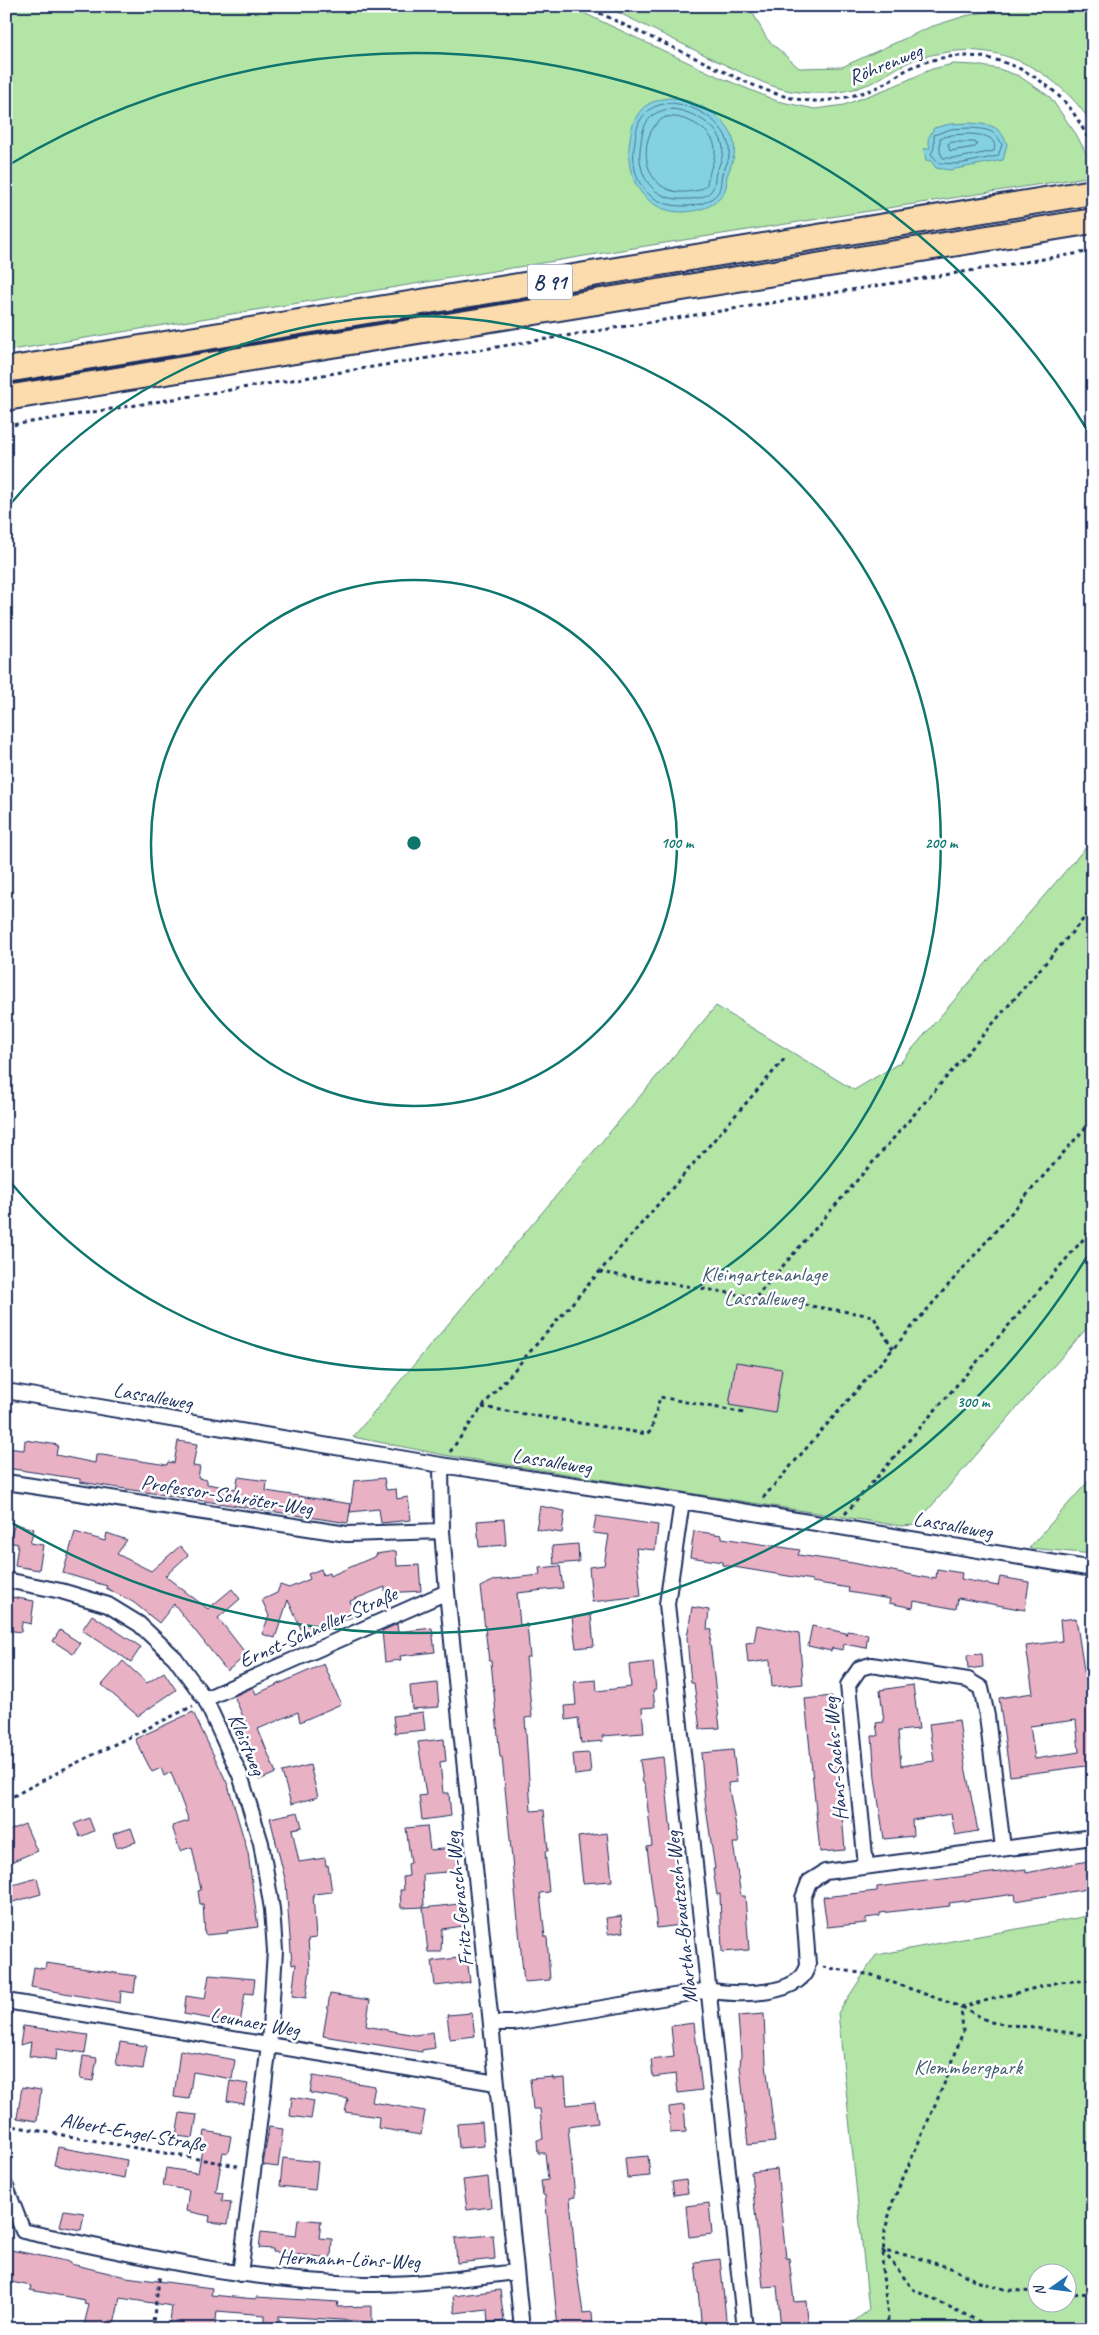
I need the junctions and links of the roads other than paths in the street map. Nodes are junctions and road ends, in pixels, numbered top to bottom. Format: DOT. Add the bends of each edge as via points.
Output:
graph roads {
  1 [pos="1093,192"];
  2 [pos="1093,221"];
  3 [pos="6,370"];
  4 [pos="6,398"];
  5 [pos="6,1391"];
  6 [pos="441,1465"];
  7 [pos="6,1482"];
  8 [pos="682,1501"];
  9 [pos="442,1530"];
  10 [pos="1093,1569"];
  11 [pos="6,1580"];
  12 [pos="447,1592"];
  13 [pos="205,1699"];
  14 [pos="1093,1837"];
  15 [pos="1003,1848"];
  16 [pos="866,1866"];
  17 [pos="709,1990"];
  18 [pos="6,2001"];
  19 [pos="492,2023"];
  20 [pos="269,2045"];
  21 [pos="496,2083"];
  22 [pos="6,2187"];
  23 [pos="516,2272"];
  24 [pos="240,2274"];
  25 [pos="522,2329"];
  26 [pos="745,2329"];
  1 -- 3 [label="highway, B 91"];
  2 -- 4 [label="highway, B 91"];
  5 -- 6 [label="street, Lassalleweg"];
  6 -- 8 [label="street, Lassalleweg"];
  6 -- 9 [label="street, Fritz-Gerasch-Weg"];
  7 -- 9 [label="street, Professor-Schröter-Weg" via="347,1534"];
  8 -- 10 [label="street, Lassalleweg"];
  8 -- 17 [label="street, Martha-Brautzsch-Weg" via="667,1604"];
  9 -- 12 [label="street, Fritz-Gerasch-Weg"];
  11 -- 13 [label="street, Kleistweg" via="108,1605 139,1624 175,1658"];
  12 -- 13 [label="street, Ernst-Schneller-Straße"];
  12 -- 19 [label="street, Fritz-Gerasch-Weg"];
  13 -- 20 [label="street, Kleistweg" via="240,1775 261,1843 275,1951"];
  14 -- 15 [label="street"];
  15 -- 16 [label="street"];
  15 -- 16 [label="street, Hans-Sachs-Weg" via="981,1688 968,1680 871,1665 860,1668 848,1685"];
  16 -- 17 [label="street" via="825,1872 809,1882 803,1898 807,1972 795,1985 729,1995"];
  17 -- 19 [label="street" via="514,2023"];
  17 -- 26 [label="street, Martha-Brautzsch-Weg"];
  18 -- 20 [label="street, Leunaer Weg"];
  19 -- 21 [label="street, Fritz-Gerasch-Weg"];
  20 -- 21 [label="street, Leunaer Weg"];
  20 -- 24 [label="street"];
  21 -- 23 [label="street, Fritz-Gerasch-Weg"];
  22 -- 24 [label="street, Hermann-Löns-Weg" via="23,2231"];
  23 -- 24 [label="street, Hermann-Löns-Weg" via="428,2283 364,2284"];
  23 -- 25 [label="street, Fritz-Gerasch-Weg"];
}
